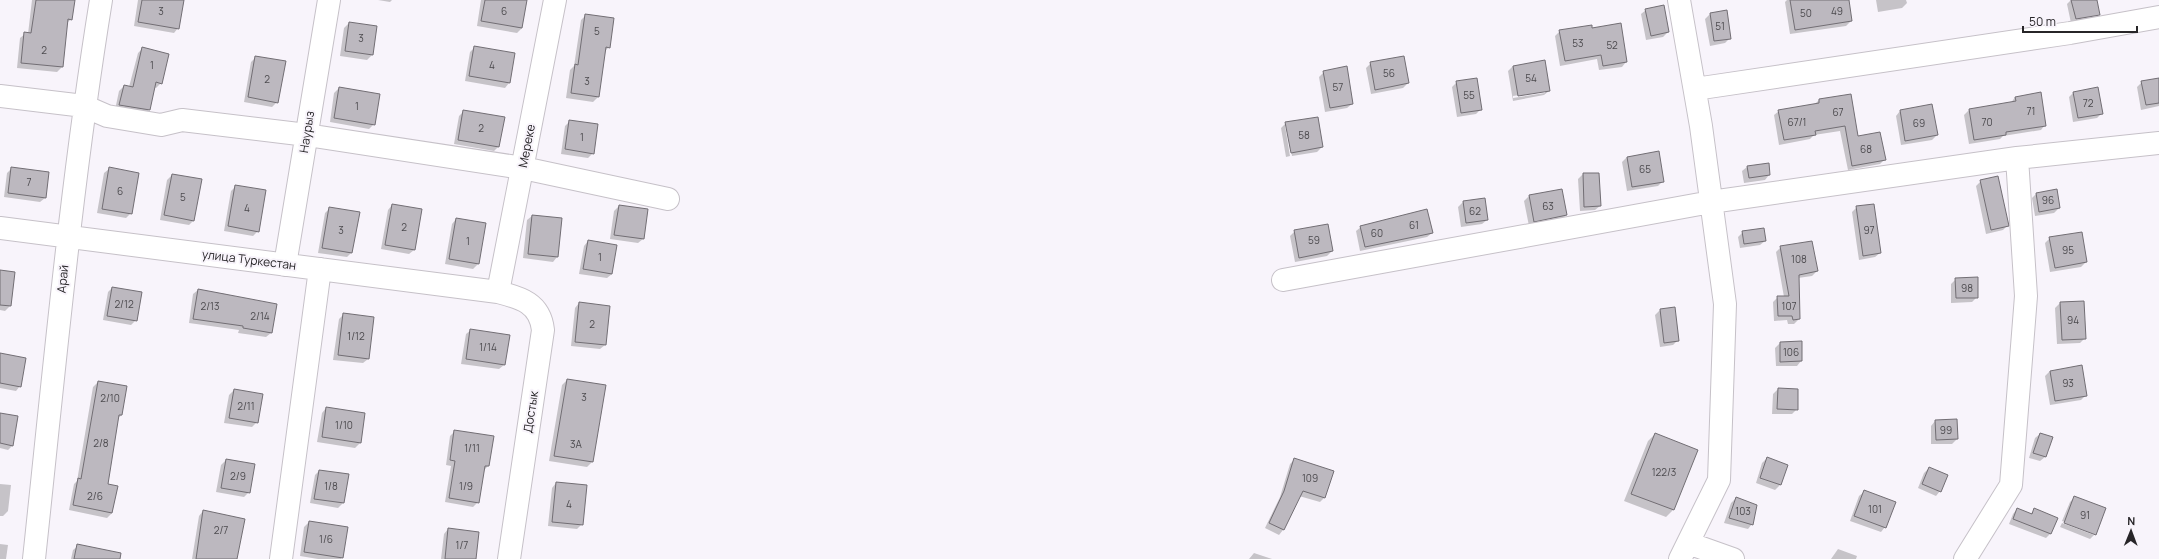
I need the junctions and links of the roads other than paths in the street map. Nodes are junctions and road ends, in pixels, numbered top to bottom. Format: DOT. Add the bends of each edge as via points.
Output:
graph roads {
  1 [pos="101,0"];
  2 [pos="329,0"];
  3 [pos="555,0"];
  4 [pos="1679,0"];
  5 [pos="2159,17"];
  6 [pos="1695,89"];
  7 [pos="0,96"];
  8 [pos="84,106"];
  9 [pos="307,135"];
  10 [pos="2159,143"];
  11 [pos="2017,158"];
  12 [pos="523,168"];
  13 [pos="668,200"];
  14 [pos="1712,202"];
  15 [pos="0,228"];
  16 [pos="68,237"];
  17 [pos="286,265"];
  18 [pos="320,269"];
  19 [pos="1283,280"];
  20 [pos="498,292"];
  21 [pos="1684,551"];
  22 [pos="34,559"];
  23 [pos="281,559"];
  24 [pos="509,559"];
  25 [pos="1733,559"];
  26 [pos="1965,559"];
  1 -- 8 [label="street, Арай"];
  2 -- 9 [label="street, Наурыз"];
  3 -- 12 [label="street, Мереке"];
  4 -- 6 [label="street"];
  5 -- 6 [label="street" via="2070,33"];
  6 -- 14 [label="street"];
  7 -- 8 [label="street"];
  8 -- 9 [label="street" via="107,116 161,125 182,120"];
  8 -- 16 [label="street, Арай"];
  9 -- 12 [label="street"];
  9 -- 17 [label="street, Наурыз"];
  10 -- 11 [label="street"];
  11 -- 14 [label="street"];
  11 -- 26 [label="street" via="2026,296 2011,485"];
  12 -- 13 [label="street"];
  12 -- 20 [label="street, Мереке"];
  14 -- 19 [label="street"];
  14 -- 21 [label="street" via="1726,304 1719,480"];
  15 -- 16 [label="street, улица Туркестан"];
  16 -- 17 [label="street, улица Туркестан"];
  16 -- 22 [label="street, Арай"];
  17 -- 18 [label="street, улица Туркестан"];
  18 -- 20 [label="street, улица Туркестан"];
  18 -- 23 [label="street"];
  20 -- 24 [label="street, Достык" via="530,304 542,319 543,330"];
  21 -- 25 [label="street"];
}
